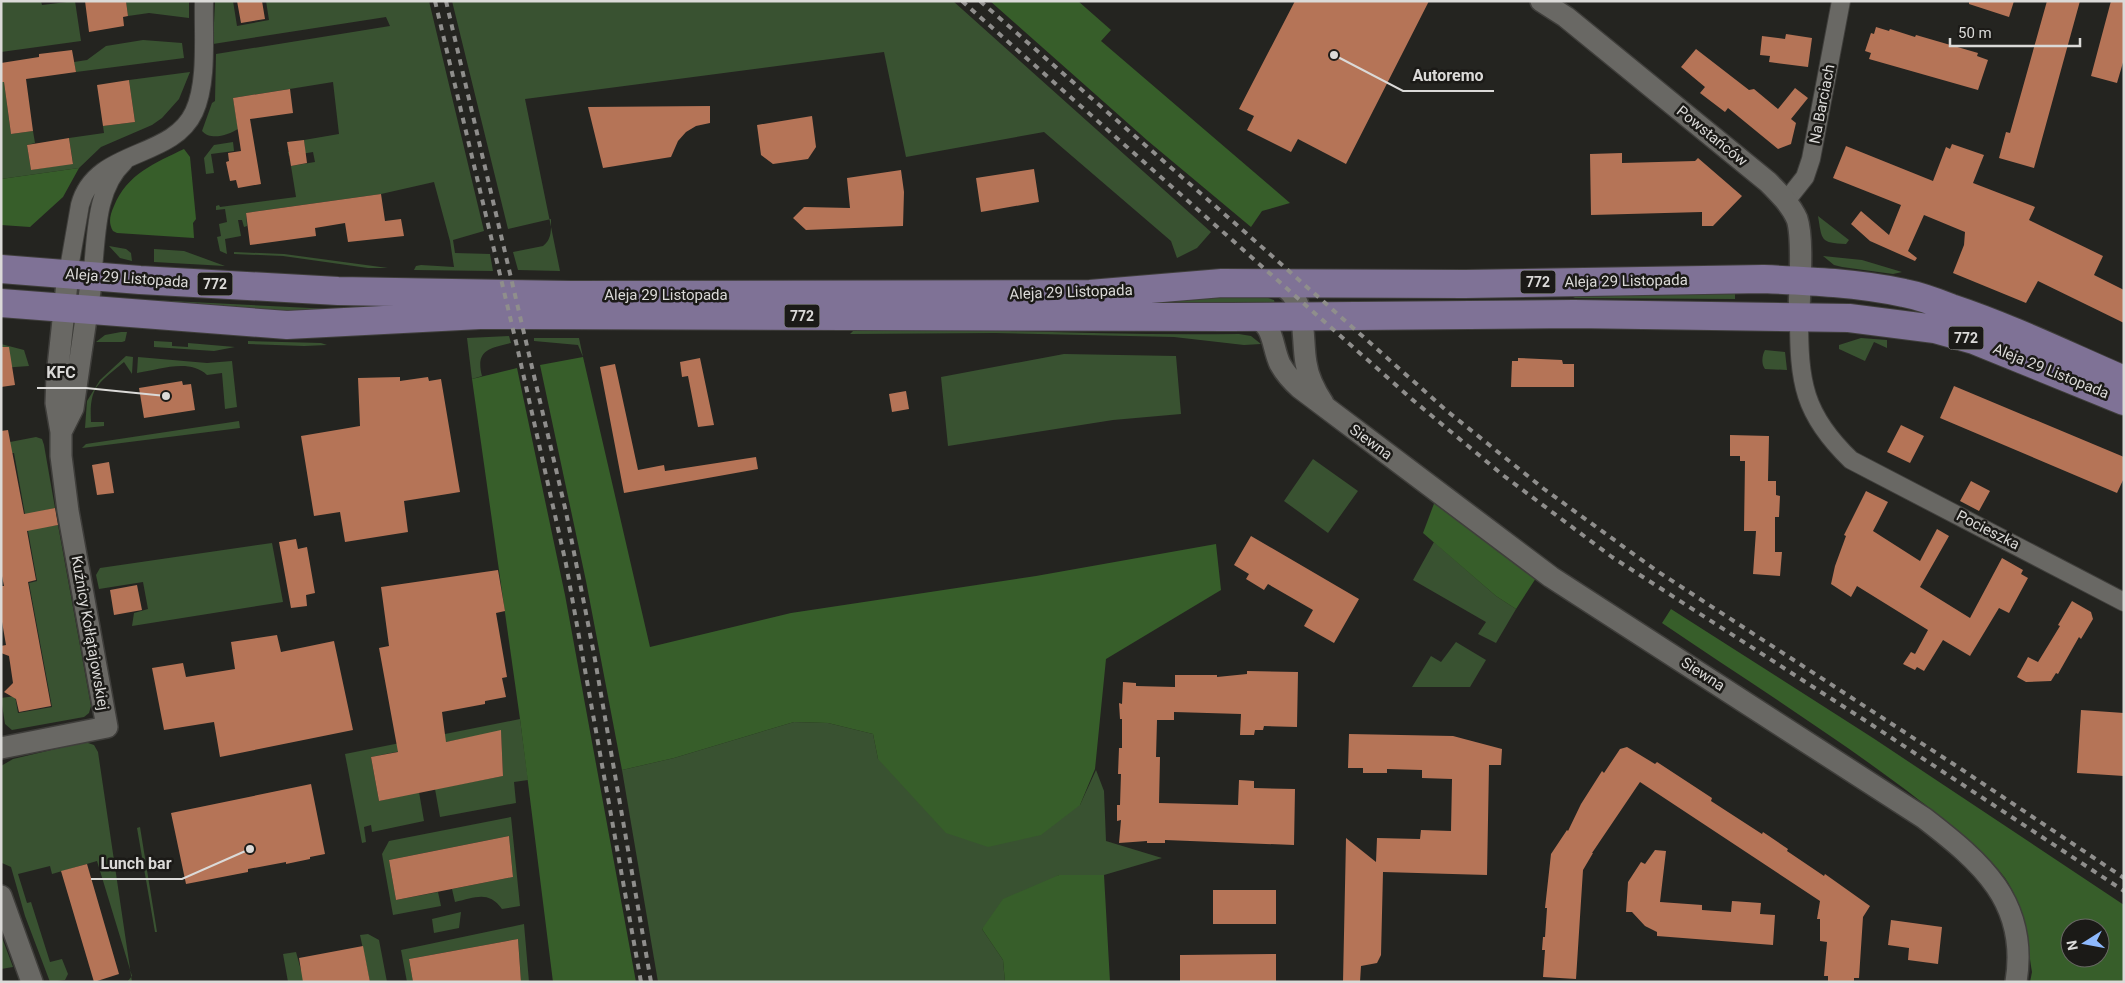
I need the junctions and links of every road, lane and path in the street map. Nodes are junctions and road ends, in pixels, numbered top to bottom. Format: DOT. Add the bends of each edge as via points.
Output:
graph roads {
  1 [pos="204,1"];
  2 [pos="1541,1"];
  3 [pos="1841,1"];
  4 [pos="1786,201"];
  5 [pos="1,269"];
  6 [pos="80,275"];
  7 [pos="1800,280"];
  8 [pos="1,303"];
  9 [pos="76,309"];
  10 [pos="1278,310"];
  11 [pos="1799,317"];
  12 [pos="2124,380"];
  13 [pos="2124,401"];
  14 [pos="1325,406"];
  15 [pos="2124,602"];
  16 [pos="1,748"];
  17 [pos="1,896"];
  18 [pos="32,982"];
  19 [pos="2016,982"];
  1 -- 6 [label="street" via="201,85 194,112 172,136 102,172 86,188 80,206"];
  2 -- 4 [label="street, Powstańców" via="1588,34 1768,182"];
  3 -- 4 [label="street, Na Barciach" via="1811,159 1805,177"];
  4 -- 7 [label="street, Powstańców" via="1799,228"];
  5 -- 6 [label="main road, Aleja 29 Listopada / 772"];
  6 -- 9 [label="street, Kuźnicy Kołłątajowskiej"];
  6 -- 10 [label="main road, Aleja 29 Listopada / 772" via="402,293 572,295 1090,294 1222,283"];
  7 -- 10 [label="main road, Aleja 29 Listopada / 772" via="1322,283"];
  7 -- 11 [label="street, Powstańców"];
  7 -- 12 [label="main road, Aleja 29 Listopada / 772" via="1868,287 1933,301 2023,334"];
  8 -- 9 [label="main road, Aleja 29 Listopada / 772"];
  9 -- 10 [label="main road, Aleja 29 Listopada / 772" via="287,325 480,315"];
  9 -- 16 [label="street, Kuźnicy Kołłątajowskiej" via="73,408 61,432 61,456 107,727"];
  10 -- 11 [label="main road, Aleja 29 Listopada / 772"];
  10 -- 14 [label="street, Siewna"];
  10 -- 14 [label="street, Siewna" via="1278,360 1300,388"];
  11 -- 13 [label="main road, Aleja 29 Listopada / 772" via="1859,319 1934,329 2004,351"];
  11 -- 15 [label="street, Pocieszka" via="1800,367 1810,406 1826,434 1851,460"];
  14 -- 19 [label="street, Siewna" via="1551,576 1891,796 1958,845 1996,884 2011,912 2018,950"];
  17 -- 18 [label="street"];
}
